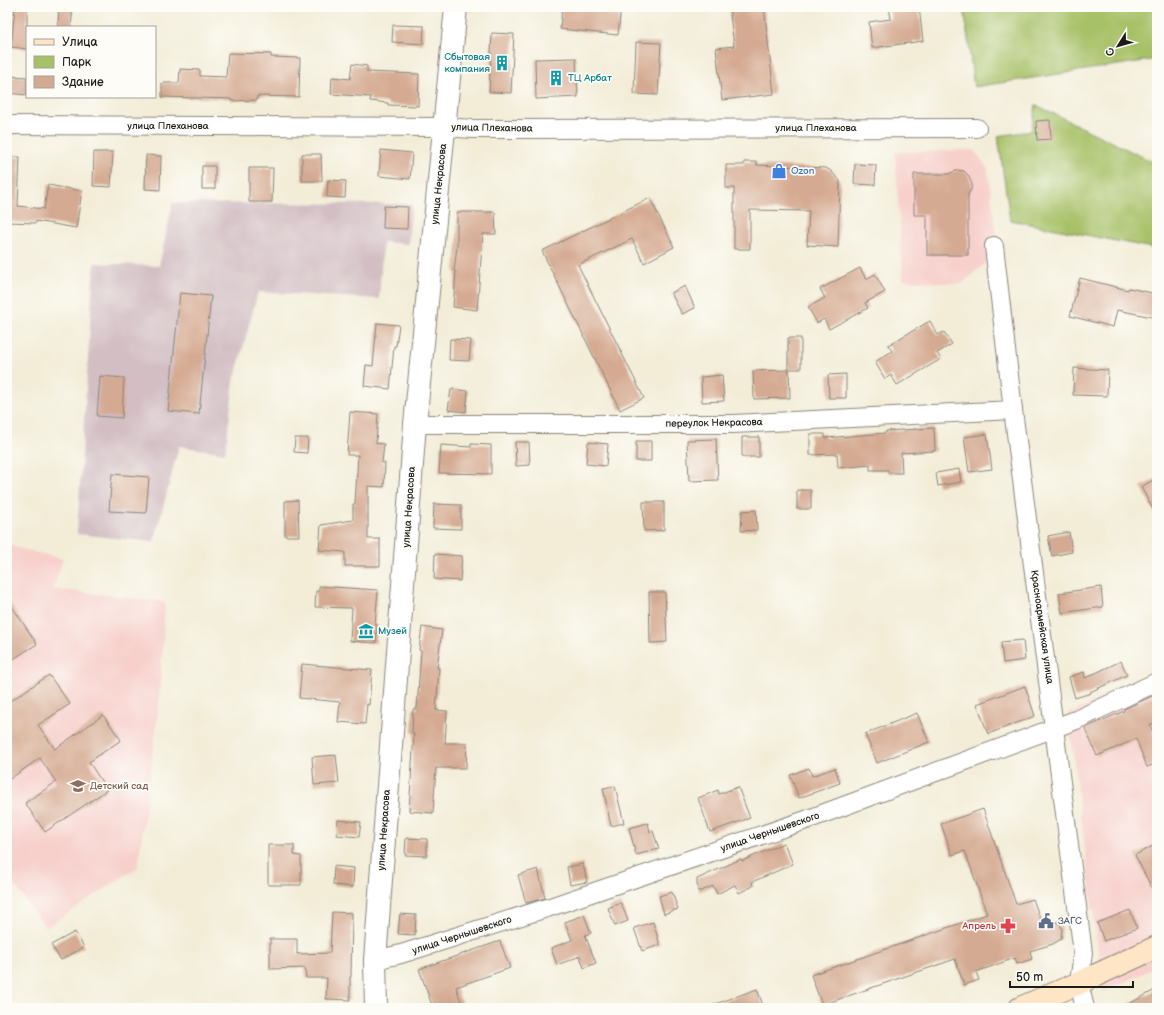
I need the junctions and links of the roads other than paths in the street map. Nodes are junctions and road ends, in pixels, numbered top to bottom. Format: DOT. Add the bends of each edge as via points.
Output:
graph roads {
  1 [pos="456,7"];
  2 [pos="7,125"];
  3 [pos="444,127"];
  4 [pos="977,128"];
  5 [pos="994,246"];
  6 [pos="1013,410"];
  7 [pos="415,424"];
  8 [pos="1157,682"];
  9 [pos="1055,727"];
  10 [pos="1157,947"];
  11 [pos="375,960"];
  12 [pos="1079,983"];
  13 [pos="376,1008"];
  14 [pos="1020,1008"];
  15 [pos="1086,1008"];
  1 -- 3 [label="street, улица Некрасова"];
  2 -- 3 [label="street, улица Плеханова"];
  3 -- 4 [label="street, улица Плеханова"];
  3 -- 7 [label="street, улица Некрасова"];
  5 -- 6 [label="street, Красноармейская улица"];
  6 -- 7 [label="street, переулок Некрасова" via="733,424"];
  6 -- 9 [label="street, Красноармейская улица"];
  7 -- 11 [label="street, улица Некрасова"];
  8 -- 9 [label="street, улица Чернышевского" via="1076,720"];
  9 -- 11 [label="street, улица Чернышевского" via="799,823 550,907"];
  9 -- 12 [label="street, Красноармейская улица" via="1083,953"];
  10 -- 12 [label="main road"];
  11 -- 13 [label="street, улица Некрасова"];
  12 -- 14 [label="main road"];
  12 -- 15 [label="street, Красноармейская улица"];
}
